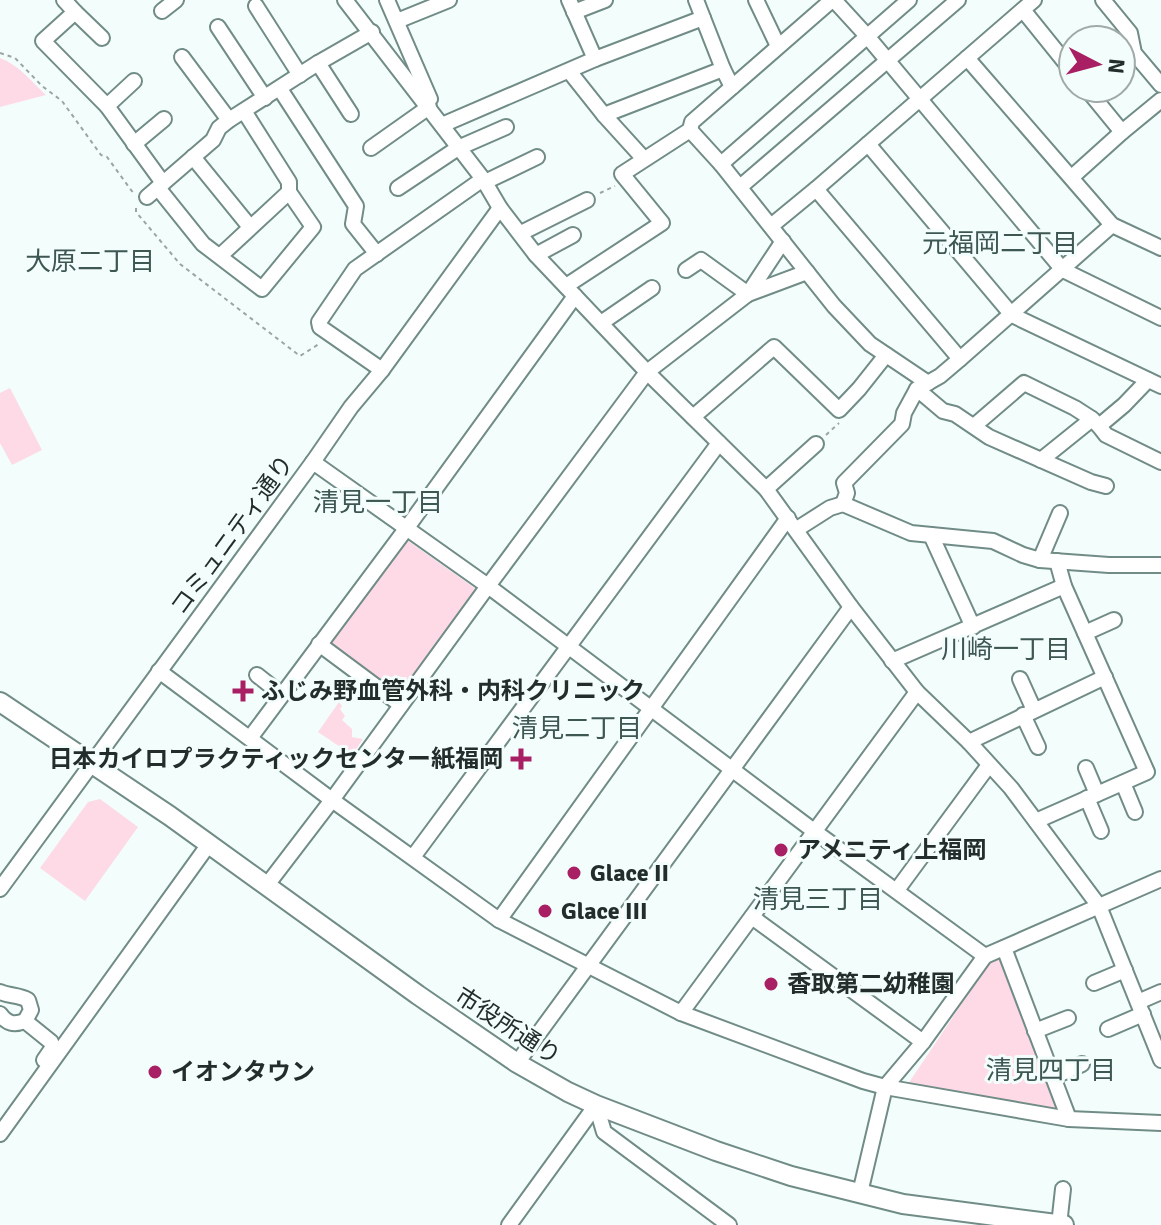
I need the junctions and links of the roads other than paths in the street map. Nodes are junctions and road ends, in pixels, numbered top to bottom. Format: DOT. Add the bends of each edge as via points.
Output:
graph roads {
  1 [pos="64,0"];
  2 [pos="176,0"];
  3 [pos="345,0"];
  4 [pos="387,0"];
  5 [pos="449,0"];
  6 [pos="605,0"];
  7 [pos="696,0"];
  8 [pos="756,0"];
  9 [pos="833,0"];
  10 [pos="909,0"];
  11 [pos="958,0"];
  12 [pos="1103,0"];
  13 [pos="1029,5"];
  14 [pos="256,6"];
  15 [pos="571,6"];
  16 [pos="814,6"];
  17 [pos="162,11"];
  18 [pos="75,12"];
  19 [pos="703,18"];
  20 [pos="397,21"];
  21 [pos="218,27"];
  22 [pos="372,32"];
  23 [pos="867,36"];
  24 [pos="102,38"];
  25 [pos="778,46"];
  26 [pos="1057,48"];
  27 [pos="182,57"];
  28 [pos="967,58"];
  29 [pos="595,59"];
  30 [pos="888,62"];
  31 [pos="318,63"];
  32 [pos="723,69"];
  33 [pos="569,71"];
  34 [pos="300,75"];
  35 [pos="134,81"];
  36 [pos="1161,85"];
  37 [pos="732,87"];
  38 [pos="280,89"];
  39 [pos="265,98"];
  40 [pos="919,99"];
  41 [pos="1099,104"];
  42 [pos="1159,105"];
  43 [pos="107,106"];
  44 [pos="429,107"];
  45 [pos="244,111"];
  46 [pos="351,114"];
  47 [pos="604,115"];
  48 [pos="164,119"];
  49 [pos="229,120"];
  50 [pos="442,125"];
  51 [pos="506,127"];
  52 [pos="690,130"];
  53 [pos="1122,132"];
  54 [pos="134,144"];
  55 [pos="868,144"];
  56 [pos="371,148"];
  57 [pos="458,148"];
  58 [pos="193,157"];
  59 [pos="537,157"];
  60 [pos="644,159"];
  61 [pos="731,176"];
  62 [pos="1072,177"];
  63 [pos="484,180"];
  64 [pos="398,188"];
  65 [pos="156,189"];
  66 [pos="816,189"];
  67 [pos="289,192"];
  68 [pos="587,200"];
  69 [pos="500,208"];
  70 [pos="1112,225"];
  71 [pos="771,226"];
  72 [pos="250,227"];
  73 [pos="521,233"];
  74 [pos="573,235"];
  75 [pos="783,241"];
  76 [pos="1161,247"];
  77 [pos="377,254"];
  78 [pos="536,255"];
  79 [pos="220,256"];
  80 [pos="686,270"];
  81 [pos="1063,270"];
  82 [pos="807,272"];
  83 [pos="652,288"];
  84 [pos="570,291"];
  85 [pos="748,294"];
  86 [pos="1012,315"];
  87 [pos="1161,318"];
  88 [pos="601,323"];
  89 [pos="886,355"];
  90 [pos="960,359"];
  91 [pos="382,370"];
  92 [pos="647,372"];
  93 [pos="1155,383"];
  94 [pos="922,386"];
  95 [pos="693,417"];
  96 [pos="1095,423"];
  97 [pos="974,426"];
  98 [pos="719,443"];
  99 [pos="816,444"];
  100 [pos="1041,460"];
  101 [pos="313,462"];
  102 [pos="1161,462"];
  103 [pos="1106,486"];
  104 [pos="766,489"];
  105 [pos="843,504"];
  106 [pos="1060,513"];
  107 [pos="792,524"];
  108 [pos="406,529"];
  109 [pos="931,535"];
  110 [pos="1040,560"];
  111 [pos="1057,561"];
  112 [pos="1161,565"];
  113 [pos="488,586"];
  114 [pos="1064,586"];
  115 [pos="851,607"];
  116 [pos="1114,620"];
  117 [pos="973,627"];
  118 [pos="1085,633"];
  119 [pos="319,644"];
  120 [pos="569,648"];
  121 [pos="892,661"];
  122 [pos="159,671"];
  123 [pos="257,675"];
  124 [pos="1105,677"];
  125 [pos="1020,679"];
  126 [pos="917,692"];
  127 [pos="281,694"];
  128 [pos="0,702"];
  129 [pos="401,705"];
  130 [pos="651,709"];
  131 [pos="1028,712"];
  132 [pos="250,738"];
  133 [pos="969,742"];
  134 [pos="1038,747"];
  135 [pos="92,764"];
  136 [pos="989,765"];
  137 [pos="1086,768"];
  138 [pos="731,769"];
  139 [pos="1154,769"];
  140 [pos="1123,783"];
  141 [pos="1092,796"];
  142 [pos="332,800"];
  143 [pos="1135,812"];
  144 [pos="1036,821"];
  145 [pos="814,831"];
  146 [pos="1101,831"];
  147 [pos="209,844"];
  148 [pos="413,857"];
  149 [pos="1161,879"];
  150 [pos="267,885"];
  151 [pos="0,889"];
  152 [pos="897,890"];
  153 [pos="1099,906"];
  154 [pos="752,917"];
  155 [pos="499,920"];
  156 [pos="1004,948"];
  157 [pos="985,956"];
  158 [pos="588,966"];
  159 [pos="1125,970"];
  160 [pos="1094,983"];
  161 [pos="0,992"];
  162 [pos="1161,992"];
  163 [pos="1141,1008"];
  164 [pos="88,1011"];
  165 [pos="681,1013"];
  166 [pos="0,1014"];
  167 [pos="27,1018"];
  168 [pos="1068,1018"];
  169 [pos="1108,1029"];
  170 [pos="1035,1031"];
  171 [pos="923,1042"];
  172 [pos="52,1045"];
  173 [pos="1161,1060"];
  174 [pos="517,1063"];
  175 [pos="1082,1064"];
  176 [pos="1053,1077"];
  177 [pos="885,1087"];
  178 [pos="27,1096"];
  179 [pos="596,1105"];
  180 [pos="1069,1119"];
  181 [pos="1161,1123"];
  182 [pos="0,1134"];
  183 [pos="1063,1189"];
  184 [pos="860,1193"];
  185 [pos="509,1225"];
  186 [pos="729,1225"];
  187 [pos="1062,1225"];
  1 -- 18 [label="street"];
  2 -- 17 [label="street"];
  3 -- 22 [label="street"];
  4 -- 20 [label="street"];
  5 -- 20 [label="street"];
  6 -- 15 [label="street"];
  7 -- 19 [label="street"];
  8 -- 25 [label="street"];
  9 -- 16 [label="street"];
  9 -- 23 [label="street"];
  10 -- 23 [label="street"];
  11 -- 30 [label="street"];
  12 -- 36 [label="street" via="1130,33 1134,53"];
  13 -- 26 [label="street"];
  13 -- 28 [label="street"];
  14 -- 34 [label="street"];
  15 -- 29 [label="street"];
  16 -- 25 [label="street"];
  18 -- 24 [label="street"];
  18 -- 43 [label="street" via="43,41"];
  19 -- 29 [label="street"];
  19 -- 32 [label="street"];
  20 -- 50 [label="street"];
  21 -- 39 [label="street"];
  22 -- 31 [label="street"];
  22 -- 44 [label="street"];
  23 -- 30 [label="street"];
  23 -- 61 [label="street"];
  25 -- 37 [label="street"];
  27 -- 49 [label="street"];
  28 -- 40 [label="street"];
  28 -- 62 [label="street"];
  29 -- 33 [label="street"];
  30 -- 40 [label="street"];
  30 -- 61 [label="street"];
  31 -- 34 [label="street"];
  31 -- 46 [label="street"];
  32 -- 37 [label="street"];
  32 -- 47 [label="street"];
  33 -- 47 [label="street"];
  33 -- 50 [label="street"];
  34 -- 38 [label="street"];
  35 -- 43 [label="street"];
  37 -- 52 [label="street" via="692,122"];
  38 -- 39 [label="street"];
  38 -- 77 [label="street" via="356,206 353,224"];
  39 -- 45 [label="street"];
  40 -- 55 [label="street"];
  40 -- 81 [label="street"];
  41 -- 53 [label="street"];
  42 -- 53 [label="street"];
  43 -- 54 [label="street"];
  44 -- 50 [label="street"];
  44 -- 56 [label="street"];
  45 -- 49 [label="street"];
  45 -- 67 [label="street" via="289,182"];
  47 -- 60 [label="street"];
  48 -- 54 [label="street"];
  49 -- 58 [label="street"];
  50 -- 57 [label="street"];
  51 -- 57 [label="street"];
  52 -- 60 [label="street"];
  52 -- 61 [label="street"];
  53 -- 62 [label="street"];
  54 -- 65 [label="street"];
  55 -- 66 [label="street"];
  55 -- 86 [label="street"];
  57 -- 63 [label="street"];
  57 -- 64 [label="street"];
  58 -- 65 [label="street"];
  58 -- 72 [label="street"];
  59 -- 63 [label="street"];
  60 -- 84 [label="street" via="622,174 662,223"];
  61 -- 71 [label="street"];
  62 -- 70 [label="street"];
  63 -- 69 [label="street"];
  63 -- 77 [label="street"];
  65 -- 79 [label="street" via="203,244"];
  66 -- 71 [label="street"];
  66 -- 90 [label="street"];
  67 -- 72 [label="street"];
  67 -- 79 [label="street" via="313,227 262,289"];
  68 -- 73 [label="street"];
  69 -- 73 [label="street"];
  69 -- 91 [label="street, コミュニティ通り"];
  70 -- 76 [label="street"];
  70 -- 81 [label="street"];
  71 -- 75 [label="street"];
  72 -- 79 [label="street"];
  73 -- 78 [label="street"];
  74 -- 78 [label="street"];
  75 -- 82 [label="street"];
  75 -- 85 [label="street"];
  77 -- 91 [label="street" via="355,269 319,322"];
  78 -- 84 [label="street"];
  80 -- 85 [label="street" via="701,260"];
  81 -- 86 [label="street"];
  81 -- 87 [label="street"];
  82 -- 85 [label="street"];
  82 -- 89 [label="street" via="870,344"];
  83 -- 88 [label="street"];
  84 -- 88 [label="street"];
  84 -- 108 [label="street"];
  85 -- 92 [label="street"];
  86 -- 90 [label="street"];
  86 -- 93 [label="street"];
  88 -- 92 [label="street"];
  89 -- 94 [label="street"];
  89 -- 95 [label="street" via="839,410 774,347"];
  90 -- 94 [label="street"];
  91 -- 101 [label="street, コミュニティ通り"];
  92 -- 95 [label="street"];
  92 -- 113 [label="street"];
  93 -- 96 [label="street"];
  94 -- 97 [label="street" via="943,411"];
  94 -- 105 [label="street" via="902,424 844,483"];
  95 -- 98 [label="street"];
  96 -- 97 [label="street" via="1024,383"];
  96 -- 100 [label="street"];
  96 -- 102 [label="street" via="1106,435"];
  97 -- 100 [label="street"];
  98 -- 104 [label="street"];
  98 -- 120 [label="street"];
  99 -- 104 [label="street"];
  100 -- 103 [label="street"];
  101 -- 108 [label="street"];
  101 -- 122 [label="street, コミュニティ通り"];
  104 -- 107 [label="street"];
  105 -- 107 [label="street"];
  105 -- 109 [label="street" via="911,533"];
  106 -- 110 [label="street"];
  107 -- 115 [label="street"];
  107 -- 130 [label="street"];
  108 -- 113 [label="street"];
  108 -- 119 [label="street"];
  109 -- 110 [label="street" via="993,541"];
  109 -- 117 [label="street"];
  110 -- 111 [label="street"];
  111 -- 112 [label="street"];
  111 -- 114 [label="street"];
  113 -- 120 [label="street"];
  113 -- 129 [label="street"];
  114 -- 117 [label="street"];
  114 -- 118 [label="street"];
  115 -- 121 [label="street"];
  115 -- 138 [label="street"];
  116 -- 118 [label="street"];
  117 -- 121 [label="street"];
  118 -- 124 [label="street"];
  119 -- 127 [label="street"];
  119 -- 129 [label="street"];
  120 -- 130 [label="street"];
  120 -- 148 [label="street"];
  121 -- 126 [label="street"];
  122 -- 132 [label="street"];
  122 -- 135 [label="street, コミュニティ通り"];
  123 -- 127 [label="street"];
  124 -- 131 [label="street"];
  124 -- 139 [label="street"];
  125 -- 131 [label="street"];
  126 -- 133 [label="street"];
  126 -- 145 [label="street"];
  127 -- 132 [label="street"];
  128 -- 135 [label="main road, 市役所通り"];
  129 -- 142 [label="street"];
  130 -- 138 [label="street"];
  130 -- 155 [label="street"];
  131 -- 133 [label="street"];
  131 -- 134 [label="street"];
  132 -- 142 [label="street"];
  133 -- 136 [label="street"];
  135 -- 147 [label="main road, 市役所通り"];
  135 -- 151 [label="street, コミュニティ通り"];
  136 -- 144 [label="street"];
  136 -- 152 [label="street"];
  137 -- 141 [label="street"];
  138 -- 145 [label="street"];
  138 -- 158 [label="street"];
  139 -- 140 [label="street"];
  140 -- 141 [label="street"];
  140 -- 143 [label="street"];
  141 -- 144 [label="street"];
  141 -- 146 [label="street"];
  142 -- 148 [label="street"];
  142 -- 150 [label="street"];
  144 -- 153 [label="street"];
  145 -- 152 [label="street"];
  145 -- 154 [label="street"];
  147 -- 150 [label="main road, 市役所通り"];
  147 -- 164 [label="street"];
  148 -- 155 [label="street"];
  149 -- 153 [label="street"];
  150 -- 174 [label="main road, 市役所通り"];
  152 -- 157 [label="street"];
  153 -- 156 [label="street"];
  153 -- 159 [label="street"];
  154 -- 165 [label="street"];
  154 -- 171 [label="street"];
  155 -- 158 [label="street"];
  156 -- 157 [label="street"];
  156 -- 170 [label="street"];
  157 -- 171 [label="street"];
  158 -- 165 [label="street"];
  158 -- 174 [label="street"];
  159 -- 160 [label="street"];
  159 -- 163 [label="street"];
  161 -- 167 [label="street" via="28,1000"];
  162 -- 163 [label="street"];
  163 -- 169 [label="street"];
  163 -- 173 [label="street"];
  164 -- 167 [label="street" via="78,1013 55,1035"];
  164 -- 172 [label="street" via="61,1043"];
  164 -- 178 [label="street"];
  165 -- 177 [label="street"];
  166 -- 167 [label="street" via="16,1024"];
  167 -- 172 [label="street"];
  168 -- 170 [label="street"];
  170 -- 176 [label="street"];
  171 -- 177 [label="street"];
  172 -- 178 [label="street"];
  174 -- 179 [label="main road, 市役所通り"];
  175 -- 176 [label="street"];
  176 -- 180 [label="street"];
  177 -- 180 [label="street"];
  177 -- 184 [label="street"];
  178 -- 182 [label="street"];
  179 -- 184 [label="main road, 市役所通り" via="716,1151"];
  179 -- 185 [label="street"];
  179 -- 186 [label="street" via="604,1132"];
  180 -- 181 [label="street"];
  183 -- 187 [label="street"];
  184 -- 187 [label="main road, 市役所通り" via="935,1210"];
}
